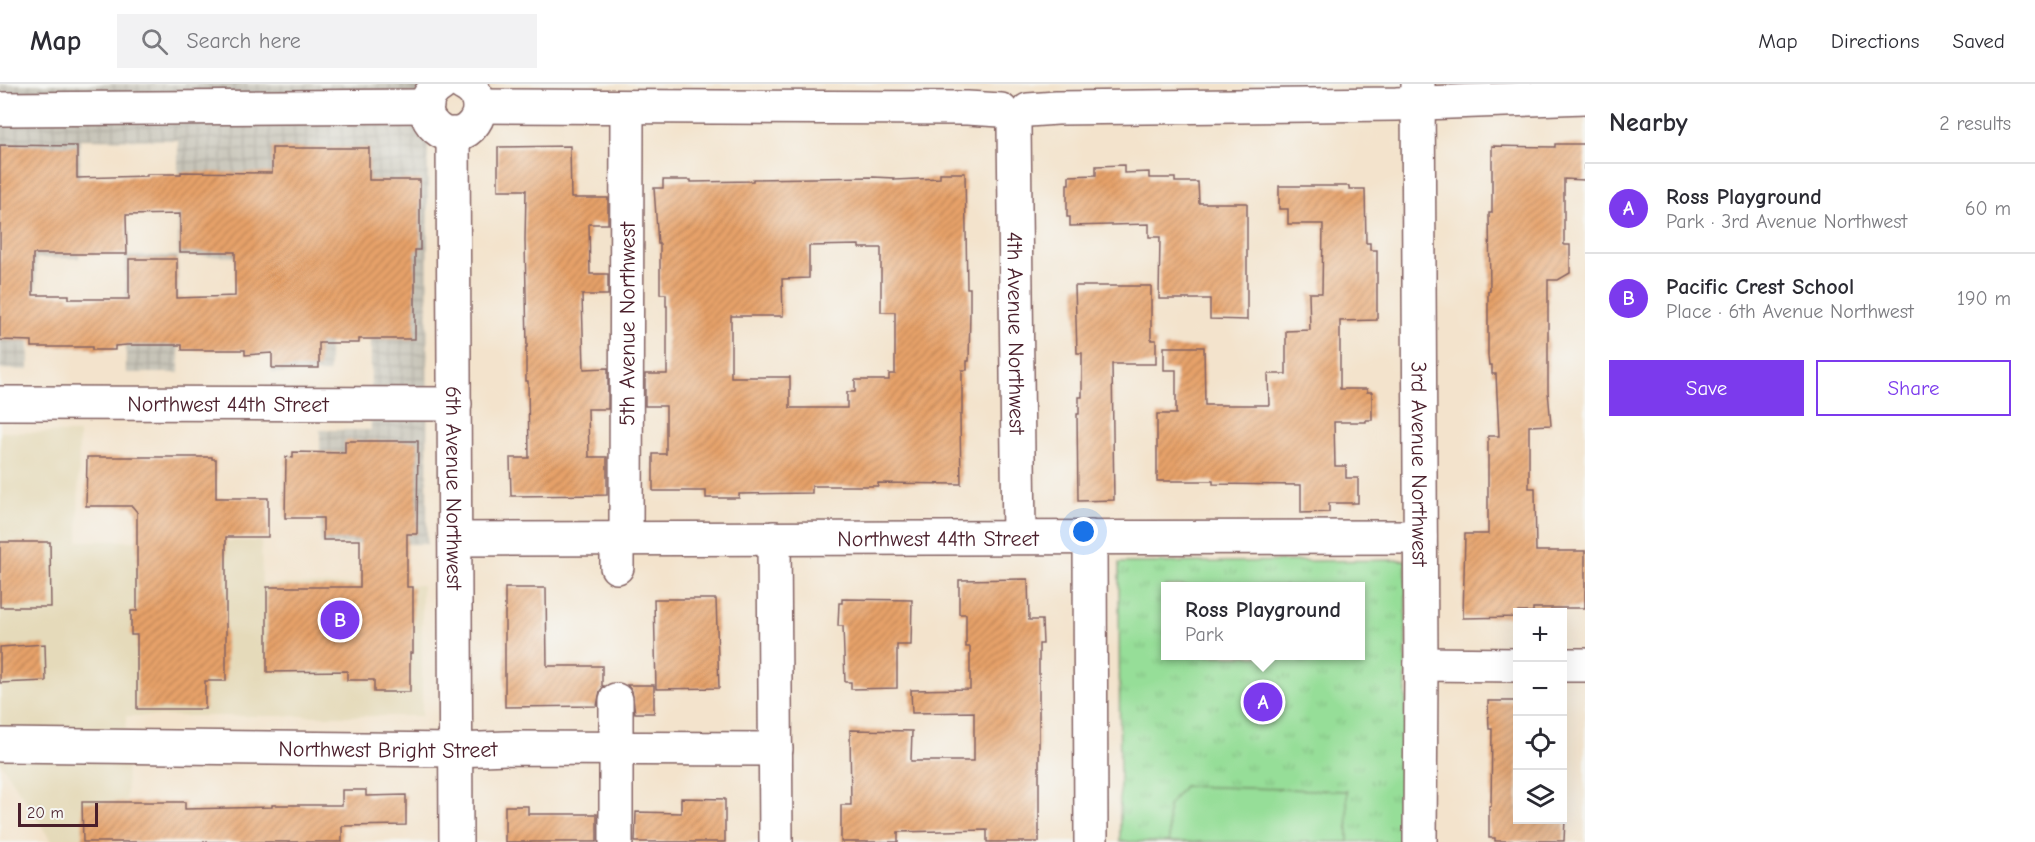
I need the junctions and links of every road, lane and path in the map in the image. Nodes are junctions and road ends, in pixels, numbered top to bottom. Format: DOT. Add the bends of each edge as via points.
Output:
graph roads {
  1 [pos="1577,93"];
  2 [pos="1418,94"];
  3 [pos="434,95"];
  4 [pos="471,95"];
  5 [pos="627,108"];
  6 [pos="0,110"];
  7 [pos="1014,116"];
  8 [pos="453,134"];
  9 [pos="0,403"];
  10 [pos="455,404"];
  11 [pos="1019,537"];
  12 [pos="1090,537"];
  13 [pos="1420,537"];
  14 [pos="774,538"];
  15 [pos="455,539"];
  16 [pos="620,548"];
  17 [pos="1421,664"];
  18 [pos="1513,665"];
  19 [pos="1567,665"];
  20 [pos="1585,665"];
  21 [pos="616,700"];
  22 [pos="0,745"];
  23 [pos="616,749"];
  24 [pos="776,749"];
  25 [pos="456,750"];
  26 [pos="456,842"];
  27 [pos="616,842"];
  28 [pos="776,842"];
  29 [pos="1091,842"];
  30 [pos="1420,842"];
  1 -- 2 [label="street"];
  2 -- 7 [label="street" via="1057,108"];
  2 -- 13 [label="street, 3rd Avenue Northwest"];
  3 -- 6 [label="street"];
  3 -- 8 [label="street" via="429,119 441,131"];
  4 -- 5 [label="street"];
  4 -- 8 [label="street" via="477,119 465,131"];
  5 -- 7 [label="street" via="967,108"];
  5 -- 16 [label="street, 5th Avenue Northwest"];
  7 -- 11 [label="street, 4th Avenue Northwest"];
  8 -- 10 [label="street, 6th Avenue Northwest"];
  9 -- 10 [label="street, Northwest 44th Street"];
  10 -- 15 [label="street, 6th Avenue Northwest"];
  11 -- 12 [label="street, Northwest 44th Street"];
  11 -- 14 [label="street, Northwest 44th Street"];
  12 -- 13 [label="street, Northwest 44th Street"];
  12 -- 29 [label="street"];
  13 -- 17 [label="street, 3rd Avenue Northwest"];
  14 -- 16 [label="street, Northwest 44th Street"];
  14 -- 24 [label="street"];
  15 -- 16 [label="street, Northwest 44th Street"];
  15 -- 25 [label="street, 6th Avenue Northwest"];
  17 -- 18 [label="street"];
  17 -- 30 [label="street, 3rd Avenue Northwest"];
  19 -- 20 [label="street"];
  21 -- 23 [label="street"];
  22 -- 25 [label="street, Northwest Bright Street"];
  23 -- 24 [label="street, Northwest Bright Street"];
  23 -- 25 [label="street, Northwest Bright Street"];
  23 -- 27 [label="street"];
  24 -- 28 [label="street"];
  25 -- 26 [label="street, 6th Avenue Northwest"];
}
